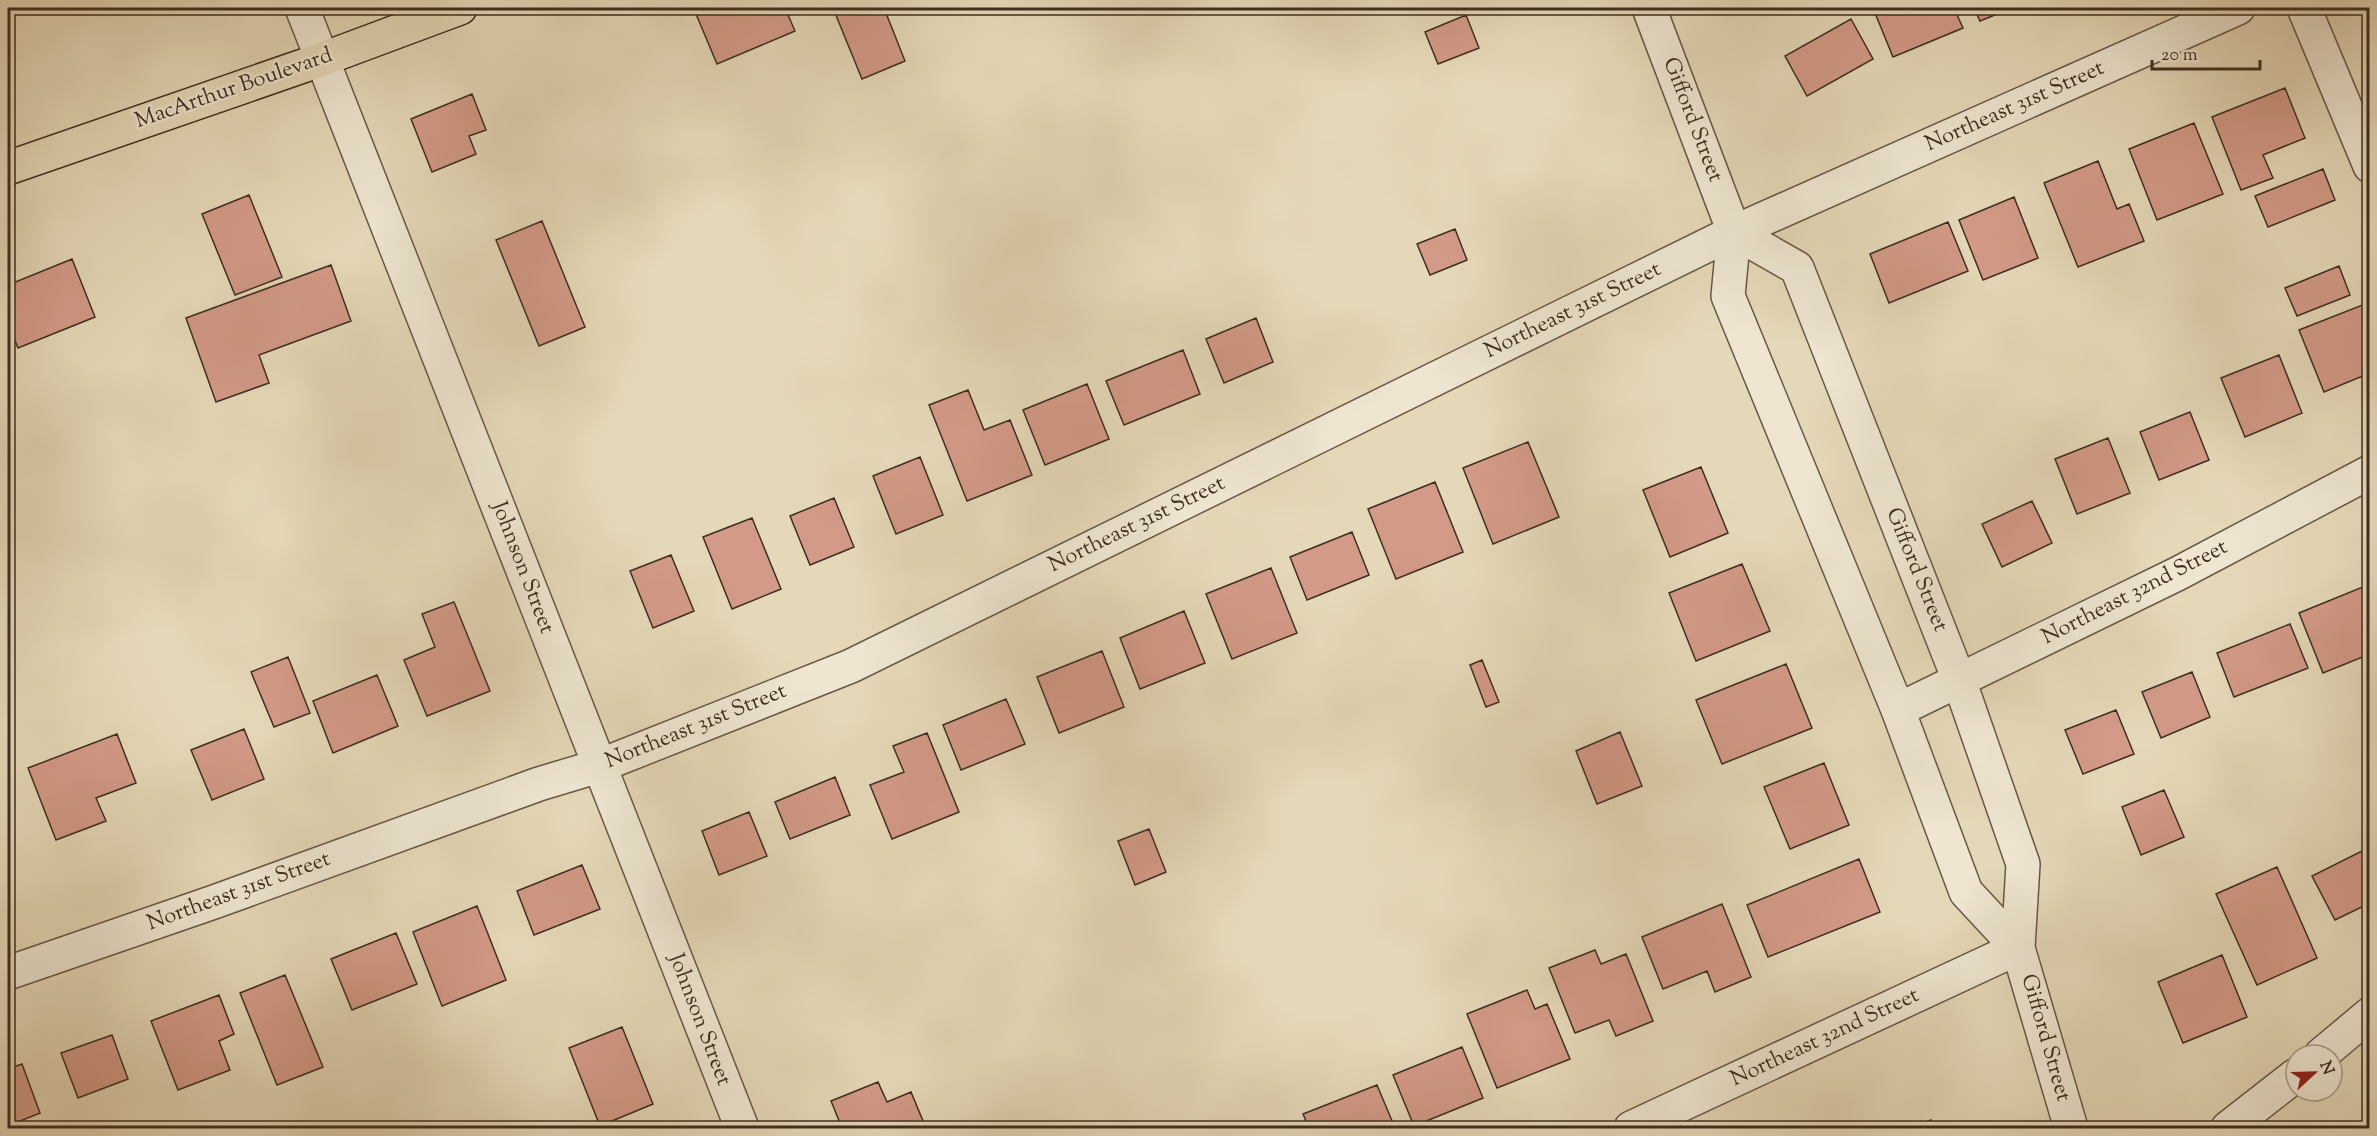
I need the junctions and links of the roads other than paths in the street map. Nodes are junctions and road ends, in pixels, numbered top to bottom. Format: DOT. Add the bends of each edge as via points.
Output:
graph roads {
  1 [pos="302,8"];
  2 [pos="460,8"];
  3 [pos="1649,8"];
  4 [pos="2238,8"];
  5 [pos="2304,8"];
  6 [pos="323,59"];
  7 [pos="2370,166"];
  8 [pos="8,168"];
  9 [pos="1734,232"];
  10 [pos="2370,472"];
  11 [pos="1959,680"];
  12 [pos="1898,710"];
  13 [pos="599,766"];
  14 [pos="2018,948"];
  15 [pos="8,973"];
  16 [pos="2370,1014"];
  17 [pos="2335,1043"];
  18 [pos="2284,1084"];
  19 [pos="742,1128"];
  20 [pos="1631,1128"];
  21 [pos="2071,1128"];
  22 [pos="2228,1128"];
  1 -- 6 [label="street, Johnson Street"];
  2 -- 6 [label="main road, MacArthur Boulevard"];
  3 -- 9 [label="street, Gifford Street"];
  4 -- 9 [label="street, Northeast 31st Street"];
  5 -- 7 [label="street"];
  6 -- 8 [label="main road, MacArthur Boulevard"];
  6 -- 13 [label="street, Johnson Street"];
  9 -- 11 [label="street, Gifford Street" via="1797,268"];
  9 -- 12 [label="street, Gifford Street" via="1728,296"];
  9 -- 13 [label="street, Northeast 31st Street" via="851,666"];
  10 -- 11 [label="street, Northeast 32nd Street" via="2177,574"];
  11 -- 12 [label="street, Northeast 32nd Street"];
  11 -- 14 [label="street, Gifford Street" via="2023,864"];
  12 -- 14 [label="street, Gifford Street" via="1966,892"];
  13 -- 15 [label="street, Northeast 31st Street"];
  13 -- 19 [label="street, Johnson Street"];
  14 -- 20 [label="street, Northeast 32nd Street"];
  14 -- 21 [label="street, Gifford Street"];
  16 -- 17 [label="street"];
  18 -- 22 [label="street"];
}
